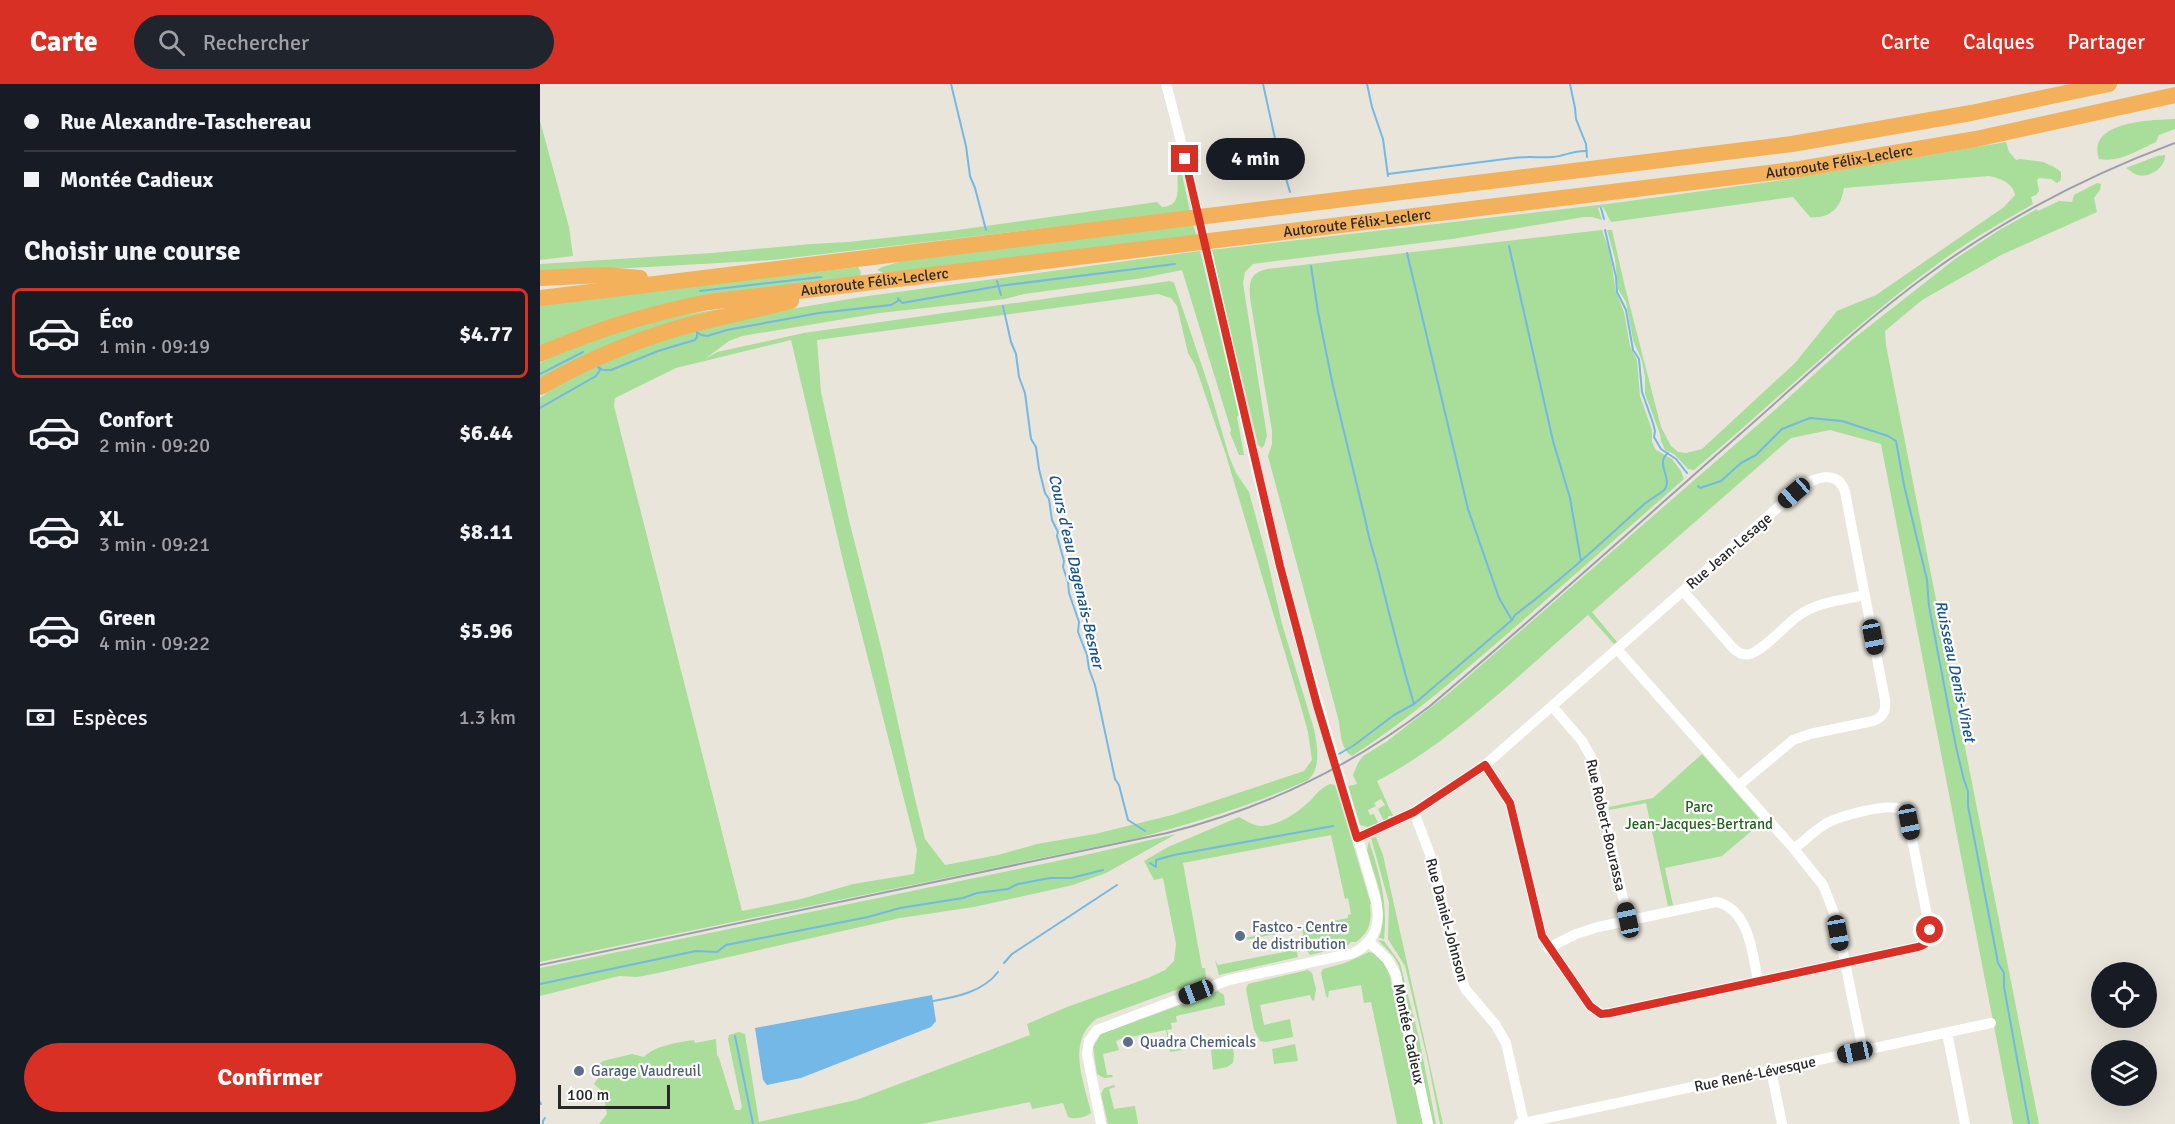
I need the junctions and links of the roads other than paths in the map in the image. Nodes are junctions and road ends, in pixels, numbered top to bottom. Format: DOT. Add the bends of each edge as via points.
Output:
graph roads {
  1 [pos="1166,84"];
  2 [pos="2109,84"];
  3 [pos="2175,95"];
  4 [pos="540,278"];
  5 [pos="680,280"];
  6 [pos="870,282"];
  7 [pos="540,298"];
  8 [pos="540,354"];
  9 [pos="540,387"];
  10 [pos="1683,591"];
  11 [pos="1865,595"];
  12 [pos="1617,649"];
  13 [pos="1552,706"];
  14 [pos="1485,765"];
  15 [pos="1738,786"];
  16 [pos="1414,812"];
  17 [pos="1357,838"];
  18 [pos="1794,849"];
  19 [pos="1628,920"];
  20 [pos="1369,942"];
  21 [pos="1548,948"];
  22 [pos="1845,963"];
  23 [pos="1758,982"];
  24 [pos="1990,1023"];
  25 [pos="1947,1033"];
  26 [pos="1863,1051"];
  27 [pos="1771,1070"];
  28 [pos="1522,1123"];
  29 [pos="1101,1124"];
  30 [pos="1428,1124"];
  31 [pos="1782,1124"];
  32 [pos="1965,1124"];
  1 -- 17 [label="street" via="1280,566"];
  2 -- 5 [label="highway, Autoroute Félix-Leclerc" via="1780,146"];
  3 -- 6 [label="highway, Autoroute Félix-Leclerc" via="1987,137 1800,169"];
  4 -- 5 [label="highway" via="604,275"];
  5 -- 7 [label="highway, Autoroute Félix-Leclerc"];
  6 -- 8 [label="highway, Autoroute Félix-Leclerc" via="679,308 617,324"];
  6 -- 9 [label="highway" via="675,329 601,356"];
  10 -- 11 [label="street" via="1733,648 1746,654 1757,650 1806,611"];
  10 -- 11 [label="street, Rue Jean-Lesage" via="1800,488 1815,479 1829,477 1844,488"];
  10 -- 12 [label="street, Rue Jean-Lesage"];
  11 -- 15 [label="street, Rue Jean-Lesage" via="1885,700 1884,714 1873,722 1793,740"];
  12 -- 13 [label="street, Rue Jean-Lesage"];
  12 -- 15 [label="street"];
  13 -- 14 [label="street, Rue Jean-Lesage"];
  13 -- 19 [label="street, Rue Robert-Bourassa" via="1582,741 1593,762"];
  14 -- 16 [label="street, Rue Jean-Lesage"];
  14 -- 21 [label="street" via="1510,803 1538,928"];
  15 -- 18 [label="street"];
  16 -- 17 [label="street, Rue Jean-Lesage"];
  16 -- 28 [label="street, Rue Daniel-Johnson" via="1435,868 1458,973 1466,990 1506,1043"];
  17 -- 20 [label="street" via="1378,911 1377,928"];
  18 -- 22 [label="street" via="1827,893"];
  18 -- 22 [label="street" via="1840,817 1892,807 1901,809 1907,817 1929,926 1928,940 1918,947"];
  19 -- 21 [label="street" via="1576,934"];
  19 -- 23 [label="street" via="1712,902 1724,904 1747,930"];
  20 -- 29 [label="street" via="1350,954 1214,985 1097,1029 1087,1054"];
  20 -- 30 [label="street, Montée Cadieux" via="1387,959 1396,975"];
  21 -- 23 [label="street" via="1590,1006 1601,1014"];
  22 -- 23 [label="street"];
  22 -- 26 [label="street"];
  24 -- 25 [label="street, Rue René-Lévesque"];
  25 -- 26 [label="street, Rue René-Lévesque"];
  25 -- 32 [label="street"];
  26 -- 27 [label="street, Rue René-Lévesque"];
  27 -- 28 [label="street, Rue René-Lévesque"];
  27 -- 31 [label="street"];
}
